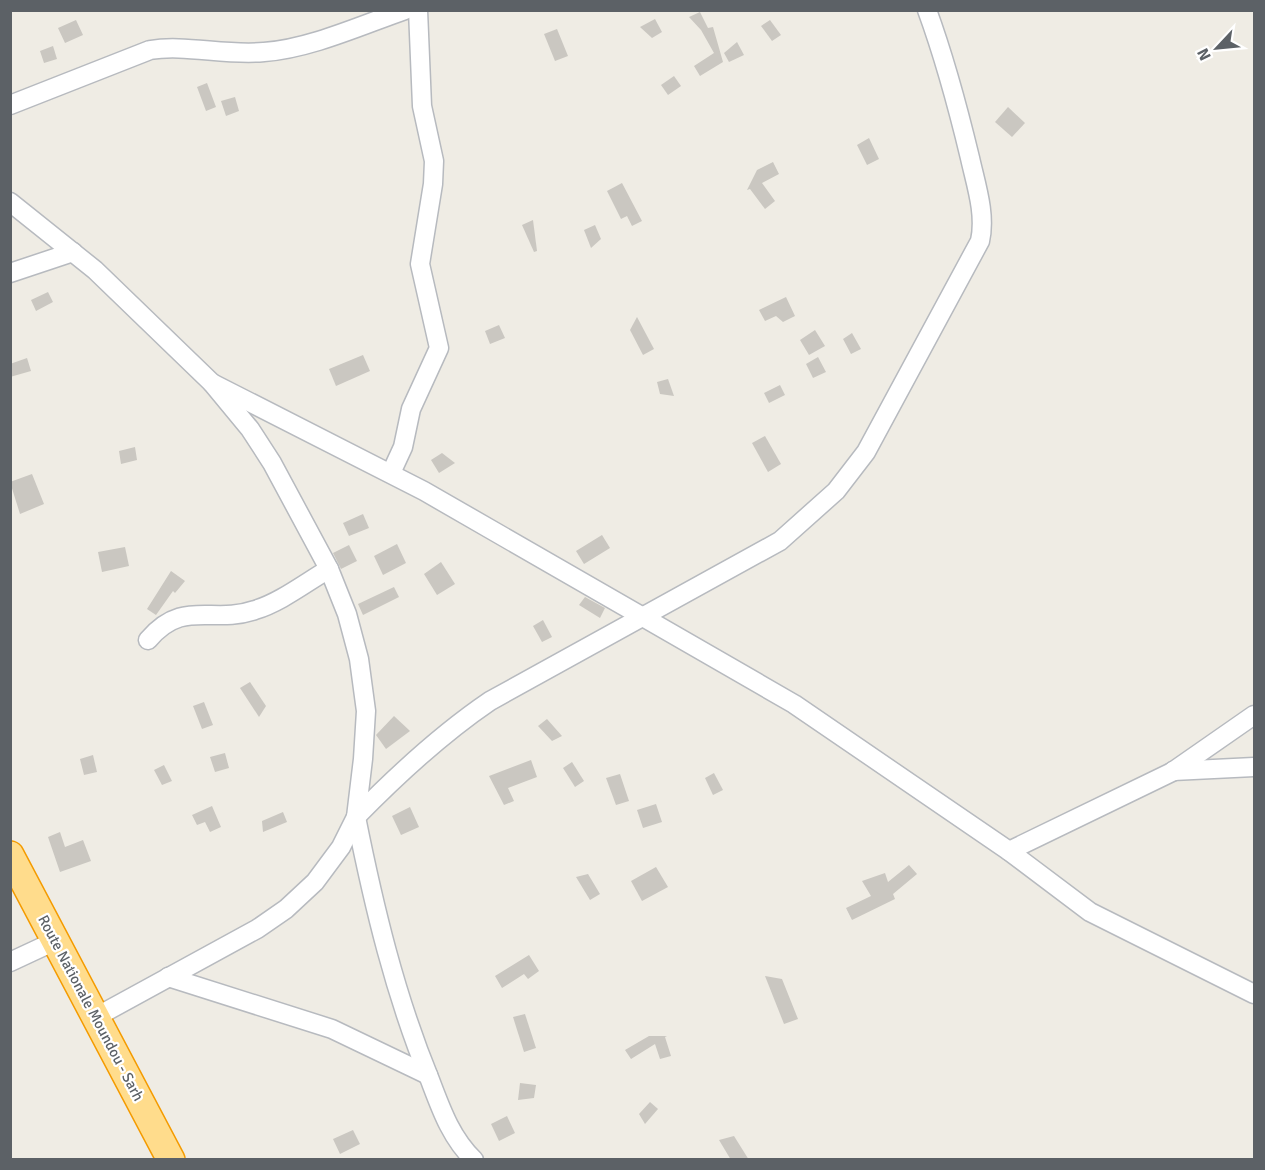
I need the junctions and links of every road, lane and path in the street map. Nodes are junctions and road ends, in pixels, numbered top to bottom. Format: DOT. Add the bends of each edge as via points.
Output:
graph roads {
  1 [pos="405,10"];
  2 [pos="418,10"];
  3 [pos="927,10"];
  4 [pos="10,105"];
  5 [pos="10,202"];
  6 [pos="73,252"];
  7 [pos="10,273"];
  8 [pos="212,383"];
  9 [pos="391,473"];
  10 [pos="329,569"];
  11 [pos="642,615"];
  12 [pos="148,640"];
  13 [pos="1254,715"];
  14 [pos="1254,767"];
  15 [pos="1172,772"];
  16 [pos="356,817"];
  17 [pos="1009,851"];
  18 [pos="10,855"];
  19 [pos="55,941"];
  20 [pos="10,962"];
  21 [pos="168,977"];
  22 [pos="1254,994"];
  23 [pos="96,1017"];
  24 [pos="428,1076"];
  25 [pos="472,1159"];
  26 [pos="171,1160"];
  1 -- 4 [label="street" via="267,52 150,50"];
  2 -- 9 [label="street" via="422,106 434,161 434,184 420,264 439,348 411,409 403,447"];
  3 -- 11 [label="street" via="949,73 978,195 980,241 870,446 836,491 780,541"];
  5 -- 6 [label="street"];
  6 -- 7 [label="street"];
  6 -- 8 [label="street"];
  8 -- 9 [label="street"];
  8 -- 10 [label="street" via="272,463"];
  9 -- 11 [label="street"];
  10 -- 12 [label="street" via="254,611 180,616 168,620"];
  10 -- 16 [label="street" via="359,659 366,711"];
  11 -- 16 [label="street" via="490,700 451,727"];
  11 -- 17 [label="street" via="794,704"];
  13 -- 15 [label="street"];
  14 -- 15 [label="street"];
  15 -- 17 [label="street"];
  16 -- 21 [label="street" via="341,847 315,882 286,909"];
  16 -- 24 [label="street" via="393,979"];
  17 -- 22 [label="street" via="1098,917"];
  18 -- 19 [label="highway, Route Nationale Moundou - Sarh"];
  19 -- 20 [label="street"];
  19 -- 23 [label="highway, Route Nationale Moundou - Sarh"];
  21 -- 23 [label="street"];
  21 -- 24 [label="street" via="332,1029"];
  23 -- 26 [label="highway, Route Nationale Moundou - Sarh"];
  24 -- 25 [label="street" via="449,1127"];
}
